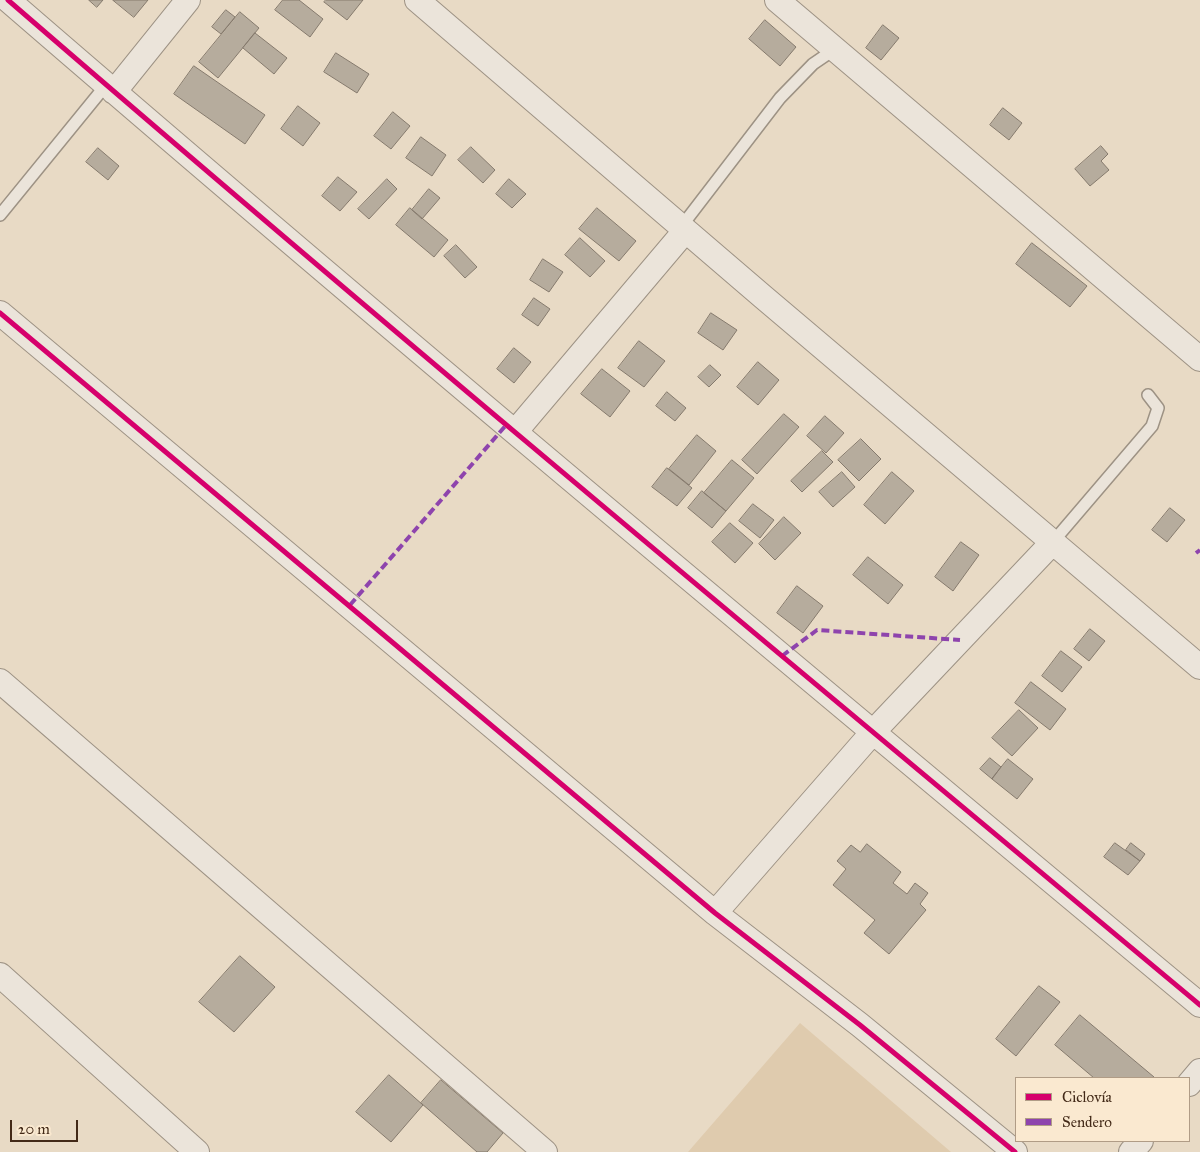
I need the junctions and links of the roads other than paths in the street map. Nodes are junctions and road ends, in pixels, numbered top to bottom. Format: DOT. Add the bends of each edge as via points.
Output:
graph roads {
  1 [pos="8,0"];
  2 [pos="188,0"];
  3 [pos="417,0"];
  4 [pos="777,0"];
  5 [pos="835,49"];
  6 [pos="110,88"];
  7 [pos="0,216"];
  8 [pos="683,229"];
  9 [pos="0,313"];
  10 [pos="1200,358"];
  11 [pos="1148,395"];
  12 [pos="515,432"];
  13 [pos="1052,543"];
  14 [pos="1200,666"];
  15 [pos="0,681"];
  16 [pos="873,732"];
  17 [pos="715,913"];
  18 [pos="0,975"];
  19 [pos="1200,1005"];
  20 [pos="1200,1071"];
  21 [pos="1190,1083"];
  22 [pos="1140,1142"];
  23 [pos="538,1150"];
  24 [pos="197,1152"];
  25 [pos="1015,1152"];
  26 [pos="1131,1152"];
  1 -- 6 [label="street"];
  2 -- 6 [label="street"];
  3 -- 8 [label="street"];
  4 -- 5 [label="street"];
  5 -- 8 [label="lane" via="813,64 780,98"];
  5 -- 10 [label="street"];
  6 -- 7 [label="lane"];
  6 -- 12 [label="street"];
  8 -- 12 [label="street"];
  8 -- 13 [label="street"];
  9 -- 17 [label="street"];
  11 -- 13 [label="lane" via="1158,408 1152,426"];
  12 -- 16 [label="street"];
  13 -- 14 [label="street"];
  13 -- 16 [label="street"];
  15 -- 23 [label="street"];
  16 -- 17 [label="street"];
  16 -- 19 [label="street"];
  17 -- 25 [label="street"];
  18 -- 24 [label="street"];
  20 -- 21 [label="street"];
  22 -- 26 [label="street"];
}
